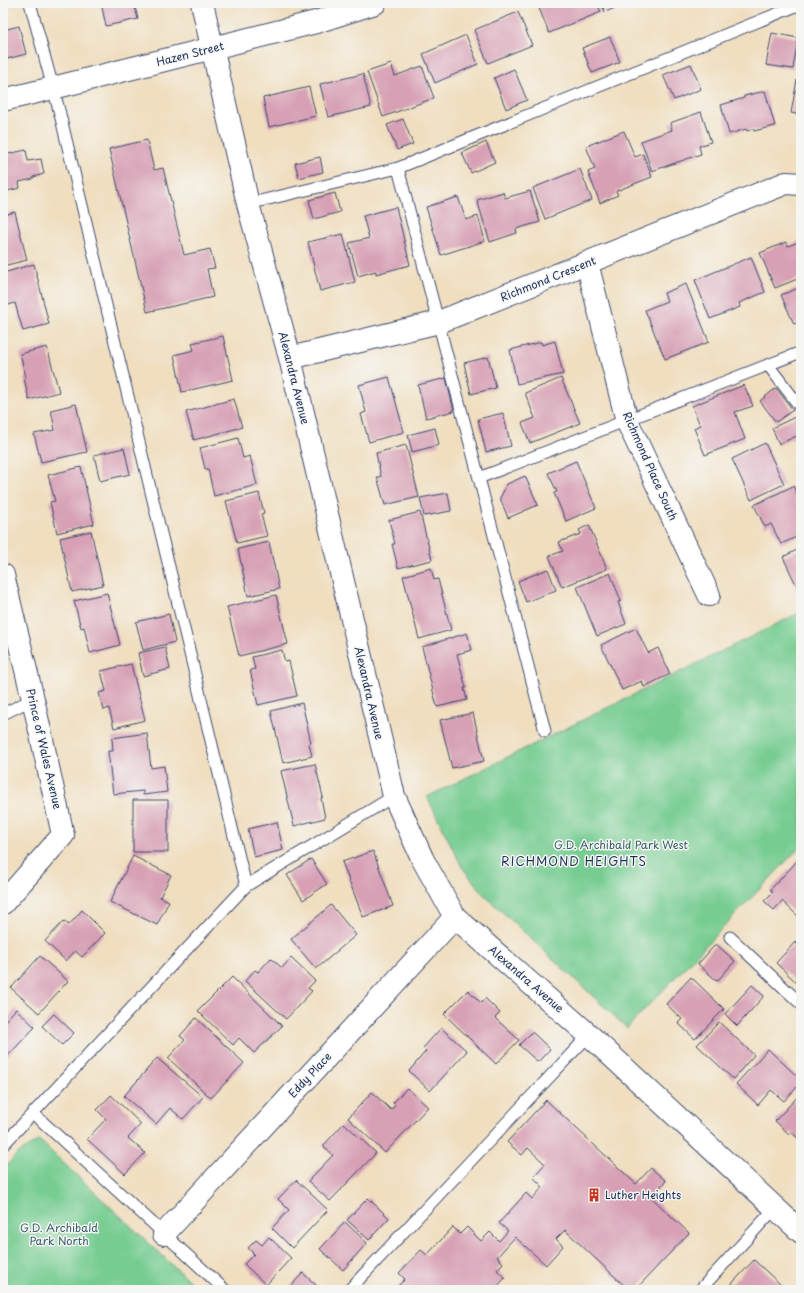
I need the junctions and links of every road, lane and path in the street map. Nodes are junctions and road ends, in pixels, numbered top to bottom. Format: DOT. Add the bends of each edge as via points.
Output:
graph roads {
  1 [pos="30,3"];
  2 [pos="202,3"];
  3 [pos="375,3"];
  4 [pos="801,4"];
  5 [pos="213,48"];
  6 [pos="54,88"];
  7 [pos="3,100"];
  8 [pos="398,168"];
  9 [pos="801,184"];
  10 [pos="248,204"];
  11 [pos="587,263"];
  12 [pos="439,322"];
  13 [pos="801,352"];
  14 [pos="290,358"];
  15 [pos="768,365"];
  16 [pos="801,408"];
  17 [pos="627,421"];
  18 [pos="479,478"];
  19 [pos="3,575"];
  20 [pos="709,595"];
  21 [pos="33,699"];
  22 [pos="3,714"];
  23 [pos="545,731"];
  24 [pos="394,796"];
  25 [pos="246,886"];
  26 [pos="3,903"];
  27 [pos="455,917"];
  28 [pos="730,937"];
  29 [pos="801,1004"];
  30 [pos="589,1035"];
  31 [pos="33,1114"];
  32 [pos="3,1145"];
  33 [pos="775,1208"];
  34 [pos="801,1232"];
  35 [pos="164,1234"];
  36 [pos="225,1290"];
  37 [pos="349,1290"];
  38 [pos="700,1290"];
  1 -- 6 [label="lane"];
  2 -- 5 [label="street, Alexandra Avenue"];
  3 -- 5 [label="street, Hazen Street" via="316,22"];
  4 -- 8 [label="lane"];
  5 -- 6 [label="street, Hazen Street"];
  5 -- 10 [label="street, Alexandra Avenue"];
  6 -- 7 [label="street, Hazen Street"];
  6 -- 25 [label="lane"];
  8 -- 10 [label="lane"];
  8 -- 12 [label="lane"];
  9 -- 11 [label="street, Richmond Crescent" via="786,183"];
  10 -- 14 [label="street, Alexandra Avenue"];
  11 -- 12 [label="street, Richmond Crescent"];
  11 -- 17 [label="street, Richmond Place South"];
  12 -- 14 [label="street, Richmond Crescent"];
  12 -- 18 [label="lane"];
  13 -- 15 [label="lane"];
  14 -- 24 [label="street, Alexandra Avenue"];
  15 -- 16 [label="lane"];
  15 -- 17 [label="lane"];
  17 -- 18 [label="lane"];
  17 -- 20 [label="street, Richmond Place South"];
  18 -- 23 [label="lane"];
  19 -- 21 [label="street, Prince of Wales Avenue"];
  21 -- 22 [label="lane"];
  21 -- 26 [label="street, Prince of Wales Avenue" via="63,835"];
  24 -- 25 [label="lane"];
  24 -- 27 [label="street, Alexandra Avenue" via="423,860"];
  25 -- 31 [label="lane"];
  27 -- 30 [label="street, Alexandra Avenue"];
  27 -- 35 [label="street, Eddy Place"];
  28 -- 29 [label="lane"];
  30 -- 33 [label="street, Alexandra Avenue"];
  30 -- 37 [label="lane"];
  31 -- 32 [label="lane"];
  31 -- 35 [label="lane"];
  33 -- 34 [label="street, Alexandra Avenue"];
  33 -- 38 [label="lane"];
  35 -- 36 [label="lane"];
}
